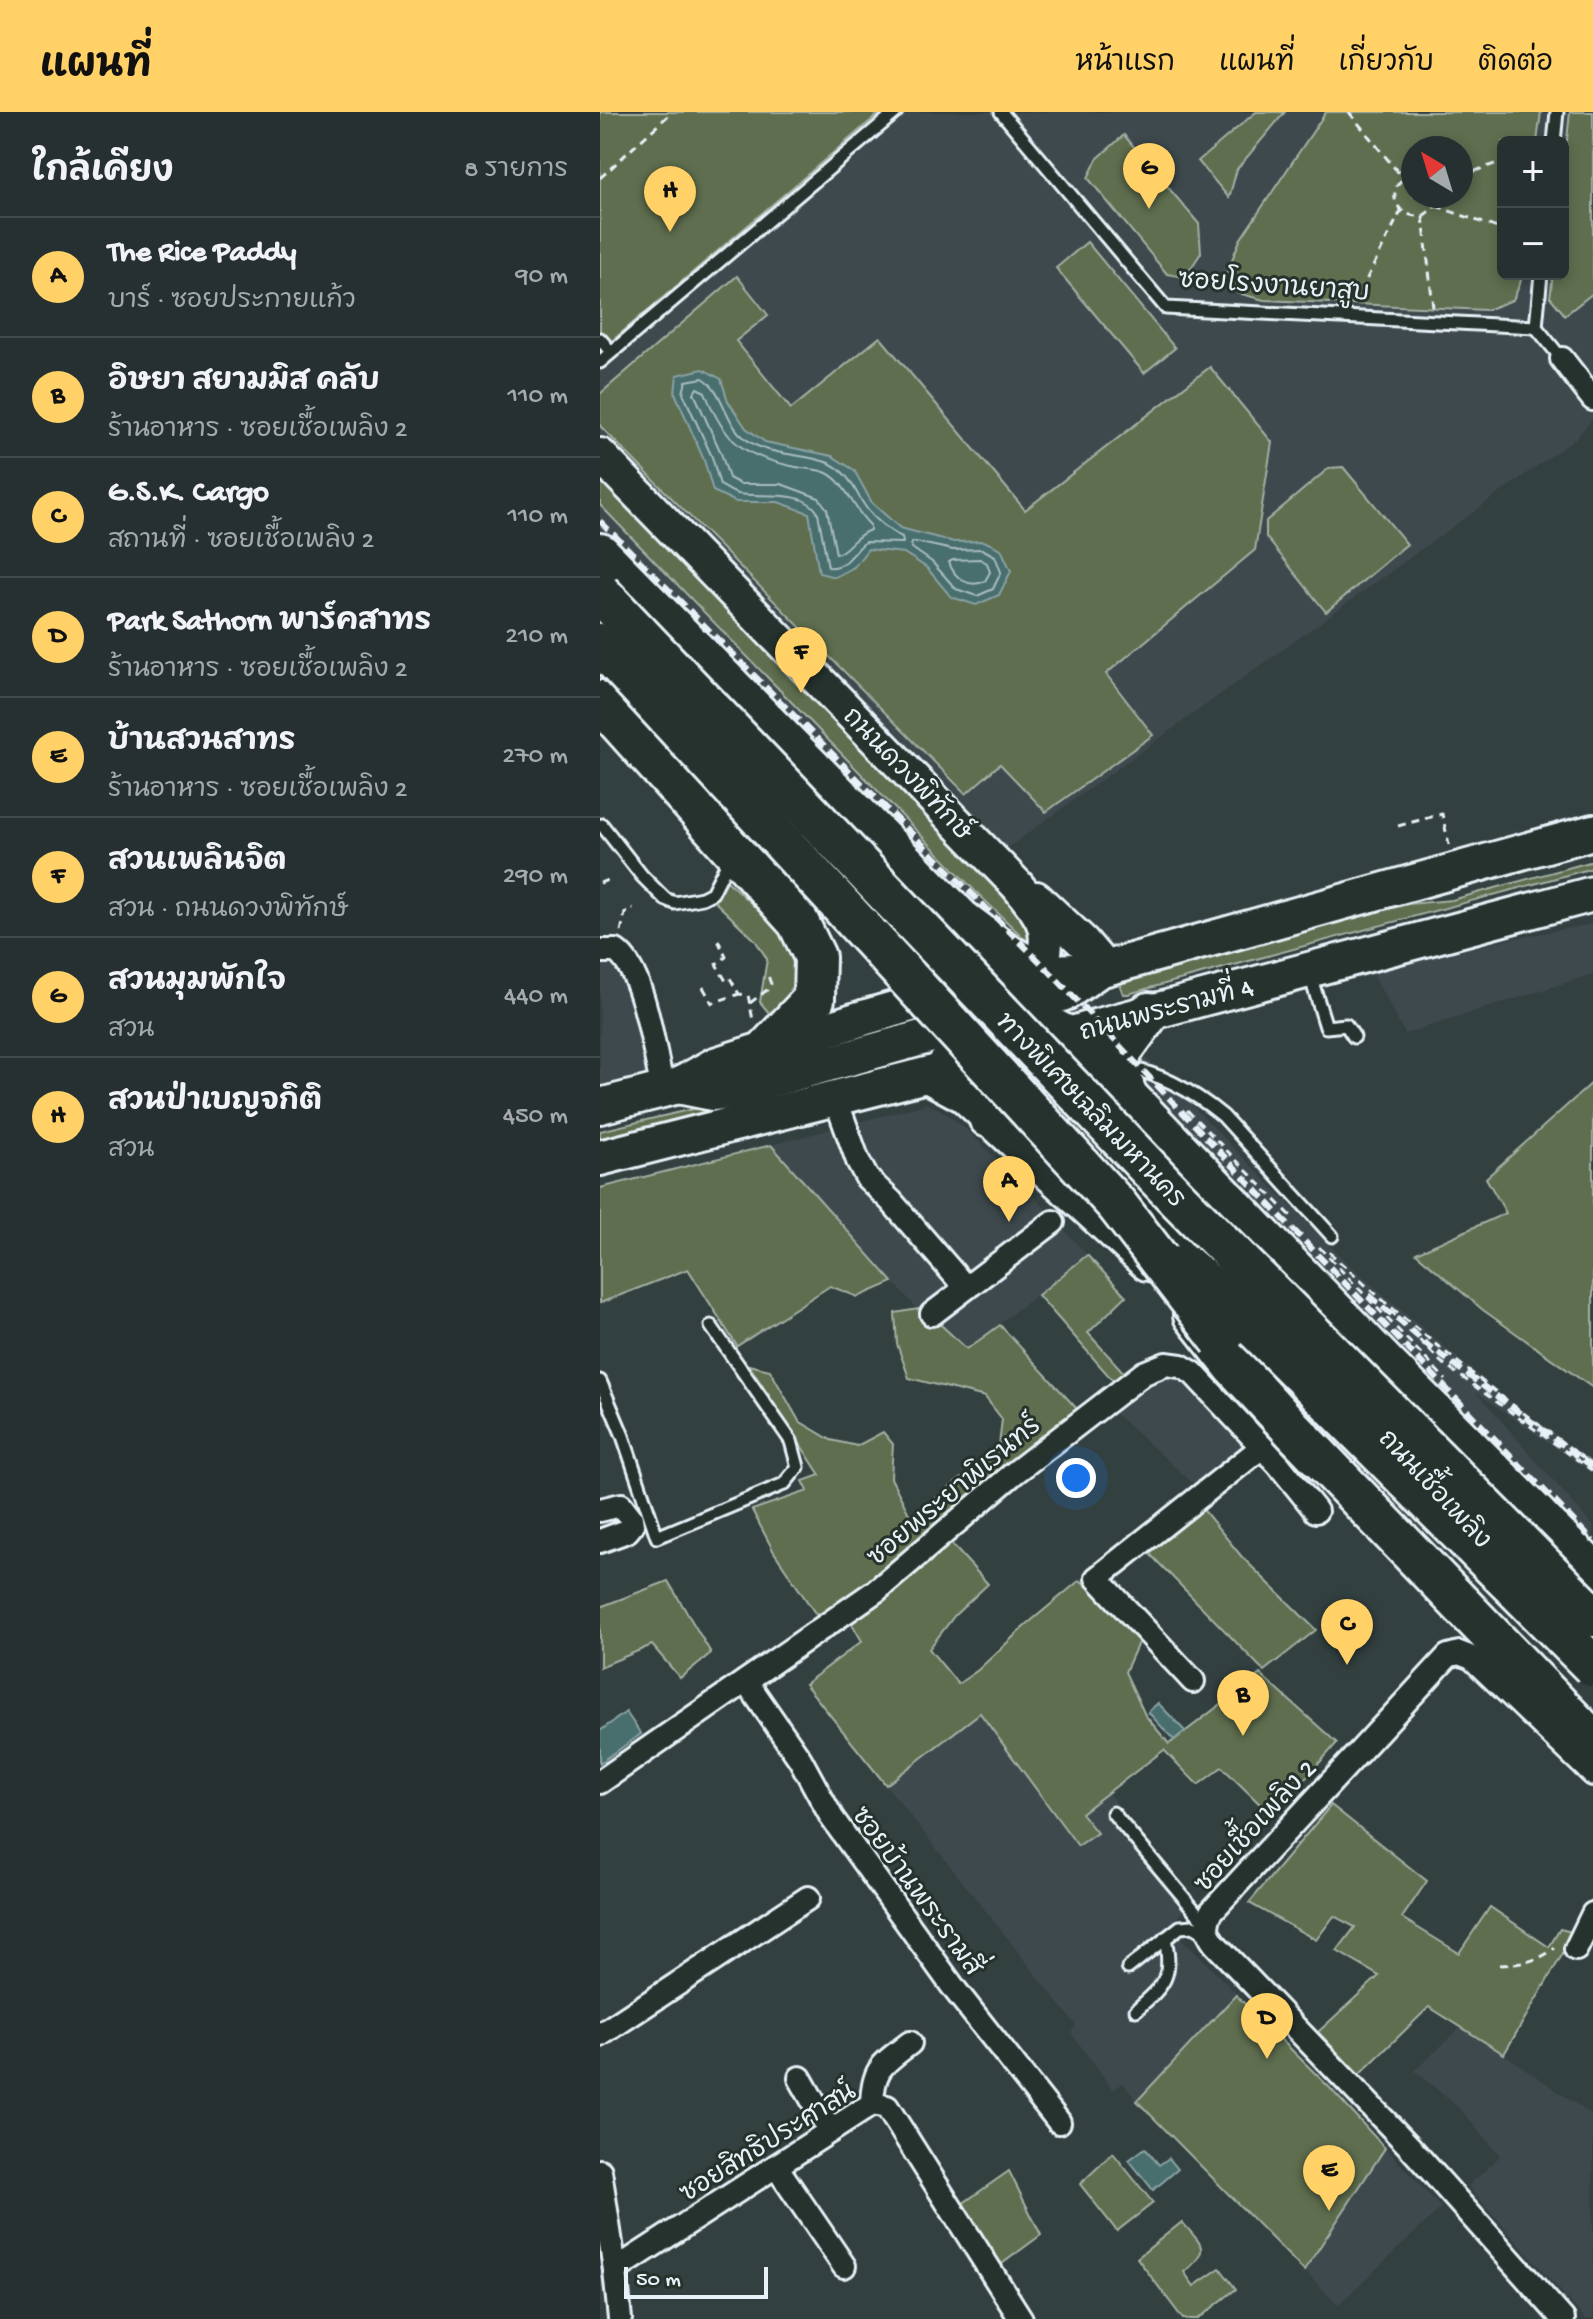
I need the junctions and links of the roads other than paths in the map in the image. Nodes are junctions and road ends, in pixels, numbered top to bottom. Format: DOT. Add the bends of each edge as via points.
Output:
graph roads {
  1 [pos="896,112"];
  2 [pos="1001,112"];
  3 [pos="1557,112"];
  4 [pos="1555,136"];
  5 [pos="1540,280"];
  6 [pos="1536,327"];
  7 [pos="600,339"];
  8 [pos="611,352"];
  9 [pos="1562,359"];
  10 [pos="600,362"];
  11 [pos="1593,399"];
  12 [pos="600,455"];
  13 [pos="600,554"];
  14 [pos="600,593"];
  15 [pos="600,644"];
  16 [pos="600,701"];
  17 [pos="602,825"];
  18 [pos="1593,832"];
  19 [pos="734,852"];
  20 [pos="1017,885"];
  21 [pos="1593,894"];
  22 [pos="961,920"];
  23 [pos="608,951"];
  24 [pos="1102,969"];
  25 [pos="1309,970"];
  26 [pos="1041,973"];
  27 [pos="1149,1013"];
  28 [pos="978,1032"];
  29 [pos="761,1034"];
  30 [pos="1068,1035"];
  31 [pos="1354,1037"];
  32 [pos="1117,1080"];
  33 [pos="670,1088"];
  34 [pos="835,1097"];
  35 [pos="600,1106"];
  36 [pos="989,1117"];
  37 [pos="600,1158"];
  38 [pos="1117,1205"];
  39 [pos="1053,1222"];
  40 [pos="1332,1236"];
  41 [pos="1171,1286"];
  42 [pos="966,1288"];
  43 [pos="932,1314"];
  44 [pos="711,1326"];
  45 [pos="1283,1326"];
  46 [pos="600,1381"];
  47 [pos="1278,1438"];
  48 [pos="600,1510"];
  49 [pos="1316,1511"];
  50 [pos="600,1541"];
  51 [pos="1593,1572"];
  52 [pos="1593,1616"];
  53 [pos="1593,1646"];
  54 [pos="1593,1666"];
  55 [pos="746,1681"];
  56 [pos="1193,1681"];
  57 [pos="1593,1716"];
  58 [pos="1593,1741"];
  59 [pos="1593,1774"];
  60 [pos="600,1782"];
  61 [pos="1113,1813"];
  62 [pos="808,1898"];
  63 [pos="1593,1914"];
  64 [pos="1207,1929"];
  65 [pos="1165,1938"];
  66 [pos="1578,1945"];
  67 [pos="1128,1968"];
  68 [pos="1136,2010"];
  69 [pos="600,2035"];
  70 [pos="910,2043"];
  71 [pos="800,2078"];
  72 [pos="872,2104"];
  73 [pos="1059,2122"];
  74 [pos="830,2131"];
  75 [pos="776,2166"];
  76 [pos="600,2171"];
  77 [pos="844,2266"];
  78 [pos="615,2270"];
  79 [pos="620,2319"];
  80 [pos="1021,2319"];
  81 [pos="1563,2319"];
  1 -- 8 [label="lane"];
  2 -- 6 [label="lane, ซอยโรงงานยาสูบ" via="1166,308"];
  3 -- 4 [label="lane"];
  5 -- 6 [label="lane"];
  6 -- 9 [label="lane"];
  7 -- 8 [label="lane"];
  8 -- 10 [label="lane"];
  9 -- 11 [label="street"];
  12 -- 20 [label="street, ถนนดวงพิทักษ์"];
  13 -- 22 [label="highway"];
  14 -- 52 [label="highway, ทางพิเศษเฉลิมมหานคร, bridge" via="1167,1188"];
  15 -- 38 [label="highway, ทางพิเศษเฉลิมมหานคร, bridge"];
  16 -- 19 [label="highway"];
  17 -- 19 [label="lane" via="649,884 675,903 712,893"];
  18 -- 24 [label="main road, ถนนพระรามที่ 4"];
  19 -- 29 [label="highway" via="798,922 815,957 814,999"];
  20 -- 24 [label="street, ถนนดวงพิทักษ์" via="1042,902"];
  20 -- 26 [label="street, ถนนดวงพิทักษ์" via="1043,919 1048,938"];
  21 -- 25 [label="main road, ถนนพระรามที่ 4"];
  22 -- 26 [label="highway"];
  22 -- 28 [label="highway"];
  23 -- 33 [label="street" via="632,967"];
  24 -- 26 [label="main road, ถนนพระรามที่ 4"];
  24 -- 28 [label="main road, ถนนพระรามที่ 4" via="1067,992"];
  25 -- 27 [label="main road, ถนนพระรามที่ 4"];
  25 -- 31 [label="lane" via="1326,1027 1346,1025"];
  26 -- 28 [label="main road, ถนนพระรามที่ 4"];
  27 -- 30 [label="main road, ถนนพระรามที่ 4"];
  27 -- 32 [label="highway" via="1122,1050"];
  28 -- 29 [label="main road, ถนนพระรามที่ 4" via="863,1018"];
  28 -- 30 [label="highway"];
  28 -- 30 [label="main road, ถนนพระรามที่ 4"];
  28 -- 32 [label="highway" via="1026,1072 1054,1063 1083,1065"];
  28 -- 33 [label="main road, ถนนพระรามที่ 4" via="731,1091"];
  28 -- 34 [label="main road, ถนนพระรามที่ 4"];
  28 -- 36 [label="highway" via="1003,1091"];
  28 -- 36 [label="street, ถนนเชื้อเพลิง" via="949,1085"];
  28 -- 45 [label="street, ถนนเชื้อเพลิง"];
  29 -- 33 [label="main road, ถนนพระรามที่ 4"];
  30 -- 32 [label="highway"];
  32 -- 40 [label="lane" via="1141,1071 1203,1100"];
  32 -- 51 [label="highway" via="1387,1366"];
  33 -- 35 [label="main road, ถนนพระรามที่ 4"];
  34 -- 37 [label="main road, ถนนพระรามที่ 4"];
  34 -- 42 [label="street" via="867,1178"];
  36 -- 41 [label="street, ถนนเชื้อเพลิง"];
  38 -- 54 [label="highway, ทางพิเศษเฉลิมมหานคร, bridge" via="1238,1311"];
  38 -- 57 [label="highway, ทางพิเศษเฉลิมมหานคร, bridge" via="1221,1340 1301,1426"];
  39 -- 42 [label="street"];
  41 -- 45 [label="street, ถนนเชื้อเพลิง"];
  41 -- 47 [label="highway" via="1234,1366"];
  42 -- 43 [label="street"];
  44 -- 46 [label="lane" via="791,1441 798,1467 784,1484 657,1537"];
  45 -- 53 [label="street, ถนนเชื้อเพลิง"];
  47 -- 49 [label="street, ซอยพระยาพิเรนทร์"];
  47 -- 55 [label="street, ซอยพระยาพิเรนทร์" via="1181,1366 1166,1364 1144,1373 877,1590"];
  47 -- 56 [label="street" via="1097,1578"];
  47 -- 58 [label="highway"];
  48 -- 50 [label="street" via="621,1505 632,1525"];
  55 -- 60 [label="street, ซอยพระยาพิเรนทร์"];
  55 -- 73 [label="street, ซอยบ้านพระรามสี่" via="841,1830 956,1991"];
  59 -- 64 [label="street, ซอยเชื้อเพลิง 2" via="1472,1658 1448,1656 1211,1912"];
  61 -- 64 [label="lane"];
  62 -- 69 [label="street"];
  63 -- 66 [label="street"];
  64 -- 65 [label="lane" via="1180,1927"];
  64 -- 81 [label="street, ซอยเชื้อเพลิง 2"];
  65 -- 67 [label="lane"];
  65 -- 68 [label="lane" via="1168,1976"];
  70 -- 72 [label="street" via="879,2067"];
  71 -- 74 [label="street"];
  72 -- 74 [label="street, ซอยสิทธิประศาสน์"];
  72 -- 80 [label="street, ซอยสิทธิประศาสน์" via="887,2107"];
  74 -- 75 [label="street, ซอยสิทธิประศาสน์"];
  75 -- 77 [label="street"];
  75 -- 78 [label="street, ซอยสิทธิประศาสน์"];
  76 -- 78 [label="street"];
  78 -- 79 [label="street"];
}
